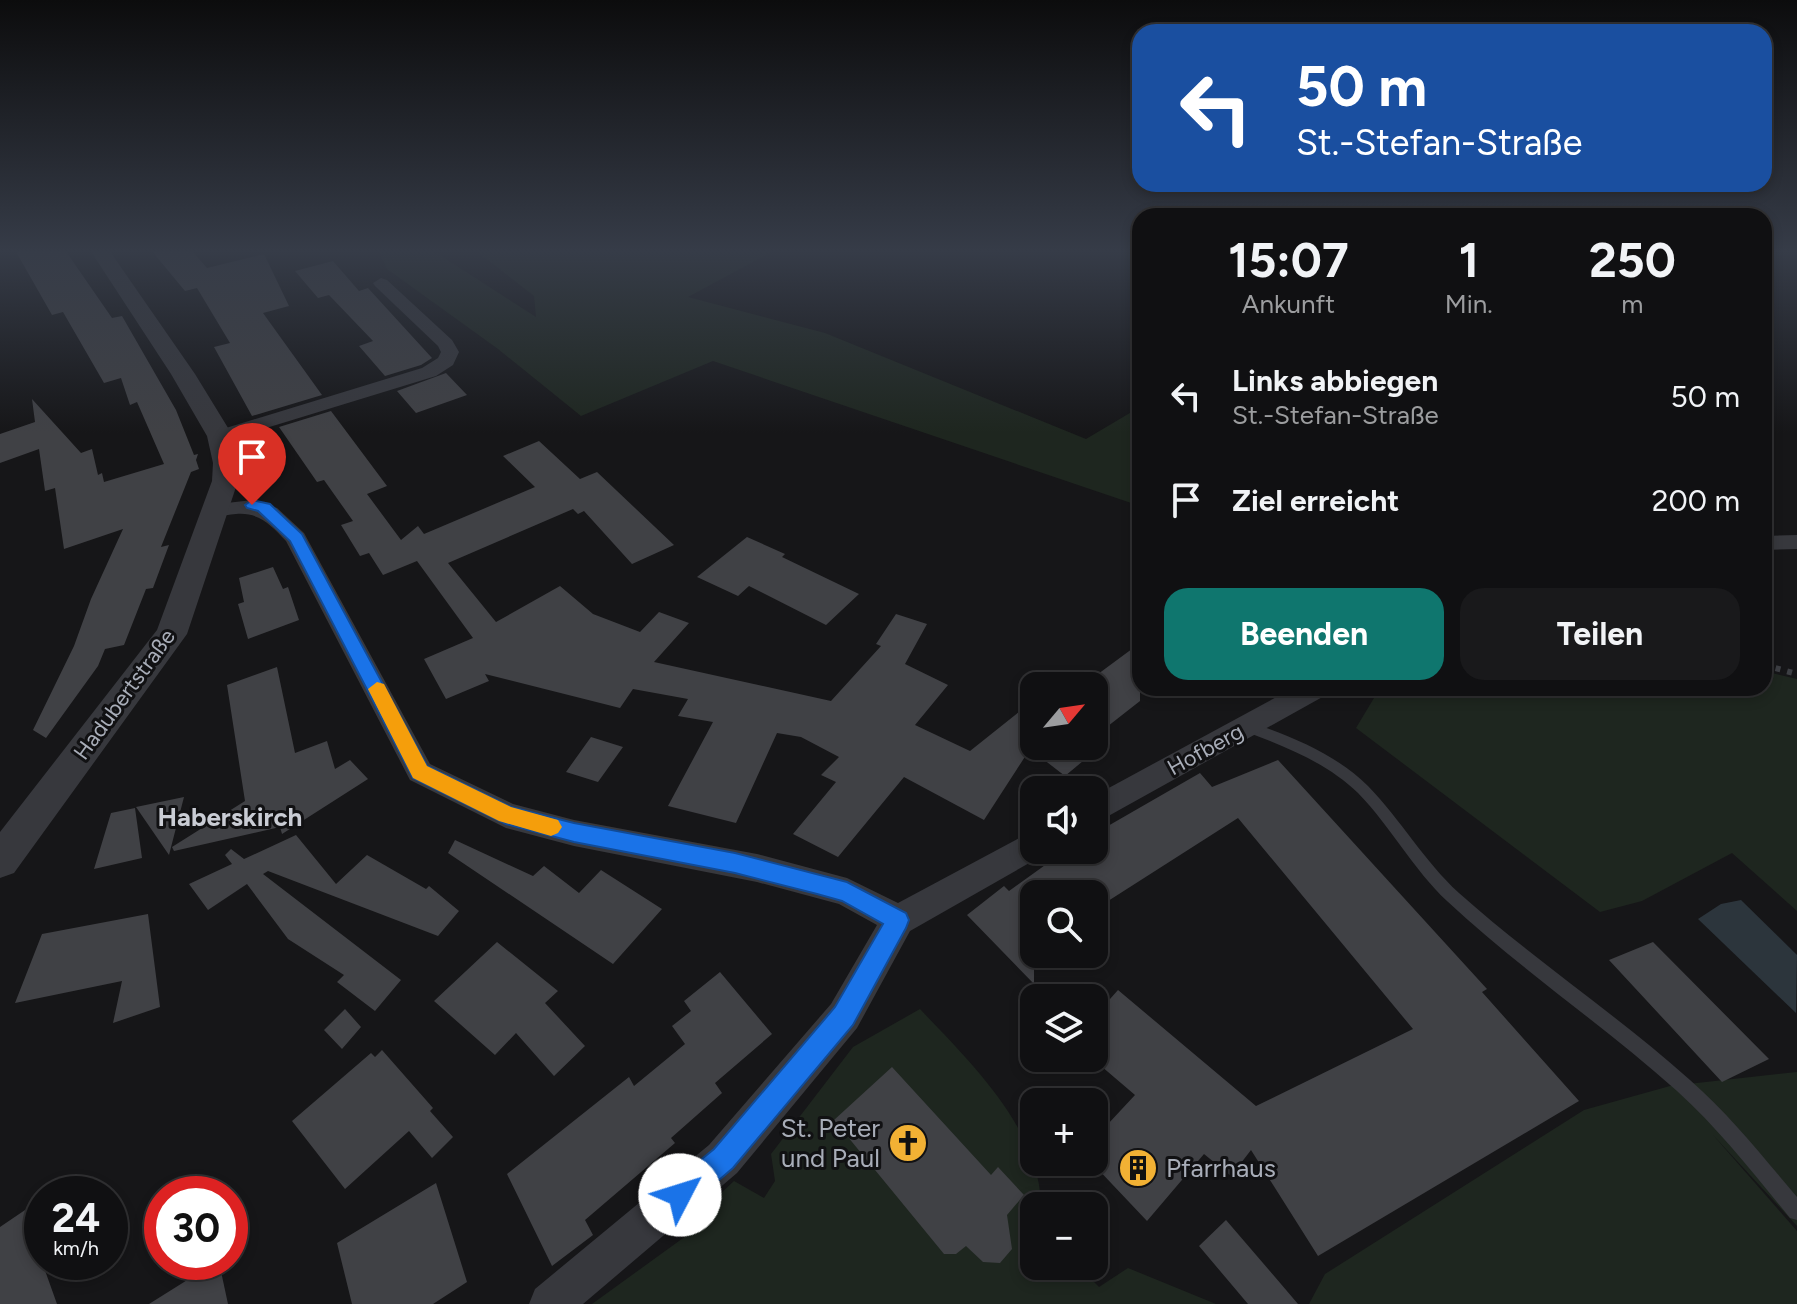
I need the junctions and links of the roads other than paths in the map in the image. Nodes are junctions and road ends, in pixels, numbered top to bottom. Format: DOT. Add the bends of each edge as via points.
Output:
graph roads {
  1 [pos="140,311"];
  2 [pos="411,311"];
  3 [pos="220,436"];
  4 [pos="217,510"];
  5 [pos="1301,696"];
  6 [pos="1246,726"];
  7 [pos="1108,803"];
  8 [pos="1020,853"];
  9 [pos="0,861"];
  10 [pos="898,920"];
  11 [pos="1797,1211"];
  12 [pos="550,1304"];
  1 -- 3 [label="street"];
  2 -- 3 [label="street" via="446,344 446,361 429,372"];
  3 -- 4 [label="street, Hadubertstraße" via="226,463"];
  4 -- 9 [label="street, Hadubertstraße" via="171,634"];
  4 -- 10 [label="street" via="264,508 296,538 420,772 506,815 847,892"];
  5 -- 6 [label="street, Hofberg"];
  6 -- 7 [label="street, Hofberg"];
  6 -- 11 [label="lane" via="1324,759 1347,776 1450,894 1685,1087"];
  8 -- 10 [label="street"];
  10 -- 12 [label="street" via="844,1016 723,1159"];
}
